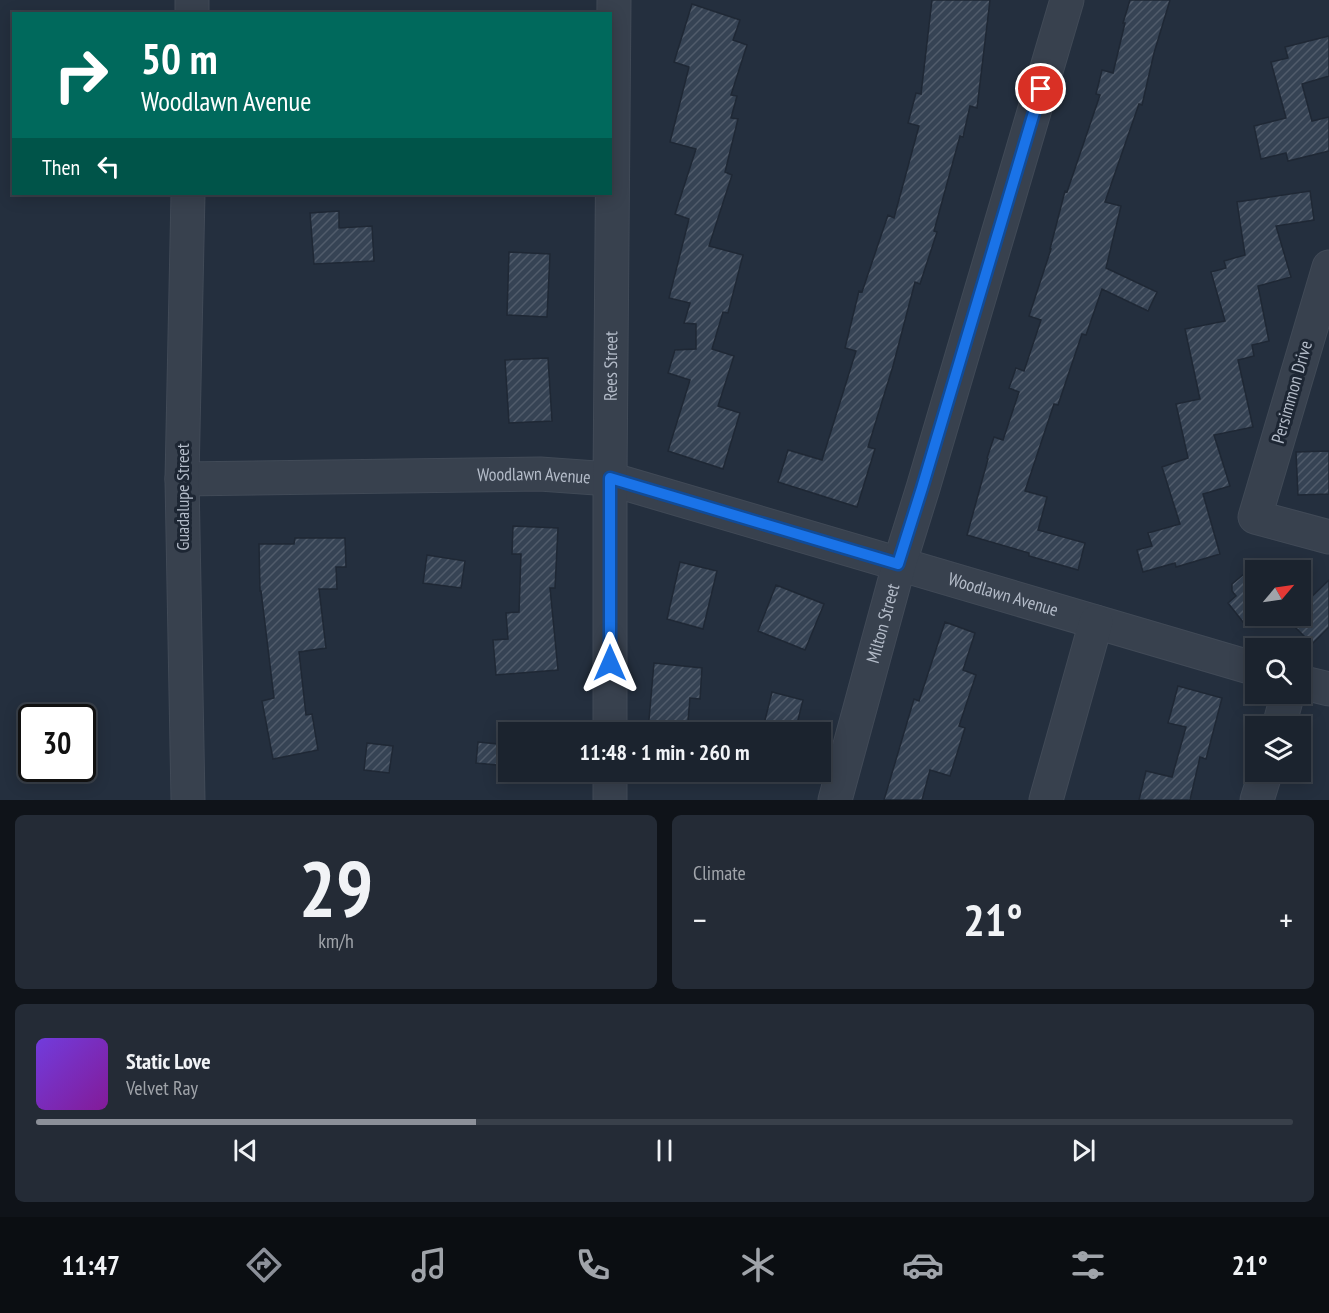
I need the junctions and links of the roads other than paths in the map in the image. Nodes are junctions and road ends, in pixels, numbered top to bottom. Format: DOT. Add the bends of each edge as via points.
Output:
graph roads {
  1 [pos="614,0"];
  2 [pos="1067,0"];
  3 [pos="188,195"];
  4 [pos="1329,267"];
  5 [pos="610,478"];
  6 [pos="182,479"];
  7 [pos="1329,537"];
  8 [pos="898,564"];
  9 [pos="1096,622"];
  10 [pos="1245,666"];
  11 [pos="1311,685"];
  12 [pos="1329,689"];
  13 [pos="610,722"];
  14 [pos="610,782"];
  15 [pos="1263,782"];
  16 [pos="188,800"];
  17 [pos="610,800"];
  18 [pos="835,800"];
  19 [pos="1046,800"];
  20 [pos="1257,800"];
  1 -- 5 [label="street, Rees Street"];
  2 -- 8 [label="street, Milton Street"];
  3 -- 6 [label="street, Guadalupe Street"];
  4 -- 7 [label="street, Persimmon Drive" via="1255,517"];
  5 -- 6 [label="street, Woodlawn Avenue" via="540,474"];
  5 -- 8 [label="street, Woodlawn Avenue"];
  5 -- 13 [label="street, Rees Street"];
  6 -- 16 [label="street, Guadalupe Street"];
  8 -- 9 [label="street, Woodlawn Avenue"];
  8 -- 18 [label="street, Milton Street"];
  9 -- 10 [label="street, Woodlawn Avenue"];
  9 -- 19 [label="street"];
  11 -- 12 [label="street"];
  14 -- 17 [label="street"];
  15 -- 20 [label="street"];
}
